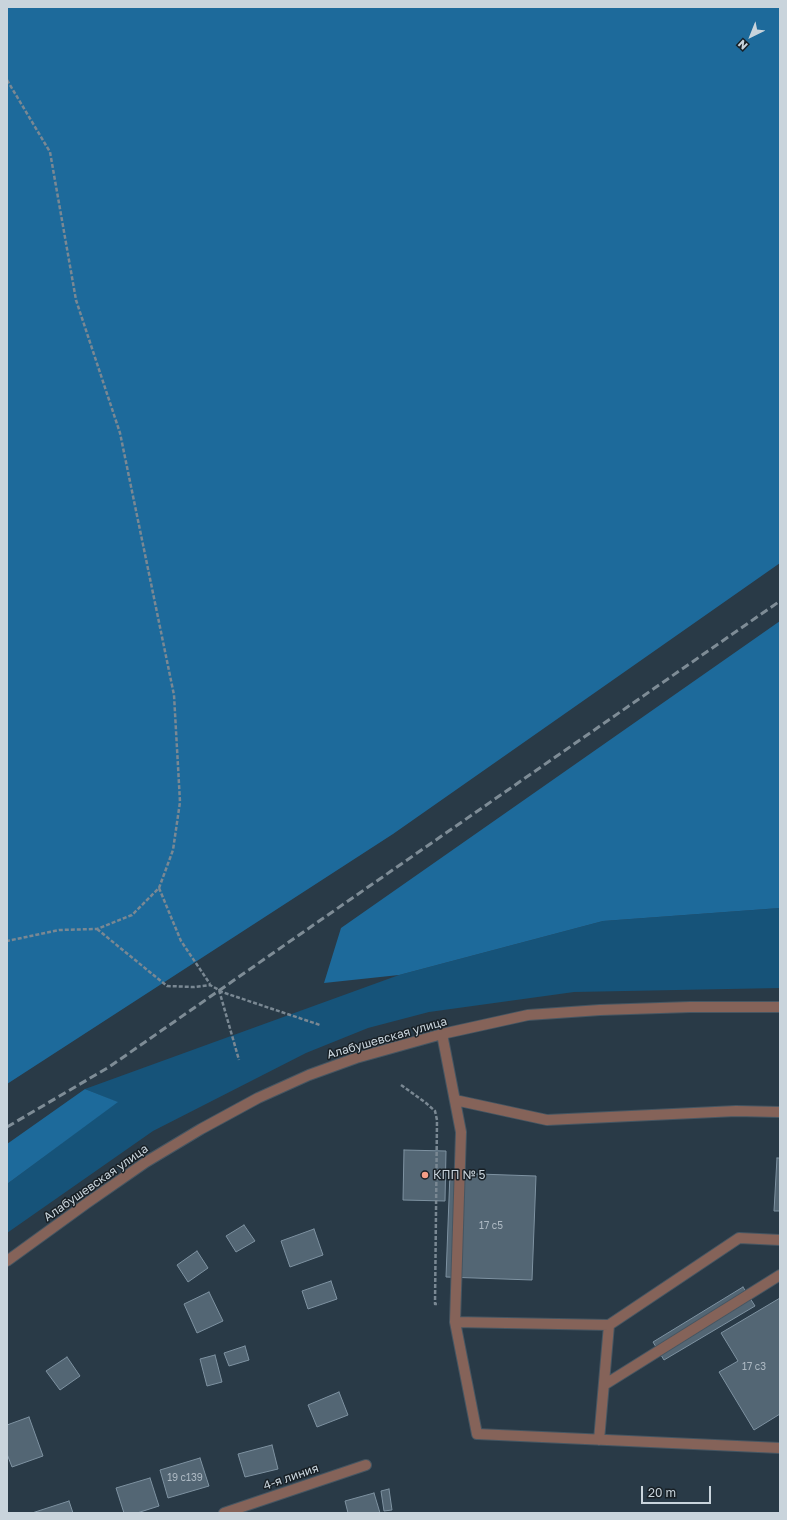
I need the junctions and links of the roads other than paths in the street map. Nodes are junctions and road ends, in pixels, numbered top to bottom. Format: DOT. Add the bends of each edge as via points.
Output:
graph roads {
  1 [pos="780,1007"];
  2 [pos="442,1034"];
  3 [pos="455,1100"];
  4 [pos="780,1112"];
  5 [pos="780,1240"];
  6 [pos="7,1261"];
  7 [pos="780,1274"];
  8 [pos="455,1322"];
  9 [pos="609,1325"];
  10 [pos="604,1385"];
  11 [pos="599,1440"];
  12 [pos="778,1446"];
  13 [pos="366,1465"];
  14 [pos="224,1513"];
  1 -- 2 [label="street, Алабушевская улица" via="682,1007 528,1015"];
  2 -- 3 [label="street"];
  2 -- 6 [label="street, Алабушевская улица" via="356,1058 258,1098 146,1162"];
  3 -- 4 [label="street" via="547,1120 736,1111"];
  3 -- 8 [label="street" via="462,1132"];
  5 -- 9 [label="street" via="739,1238"];
  7 -- 10 [label="street"];
  8 -- 9 [label="street"];
  8 -- 11 [label="street" via="477,1434"];
  9 -- 10 [label="street"];
  10 -- 11 [label="street"];
  11 -- 12 [label="street"];
  13 -- 14 [label="street, 4-я линия"];
}
